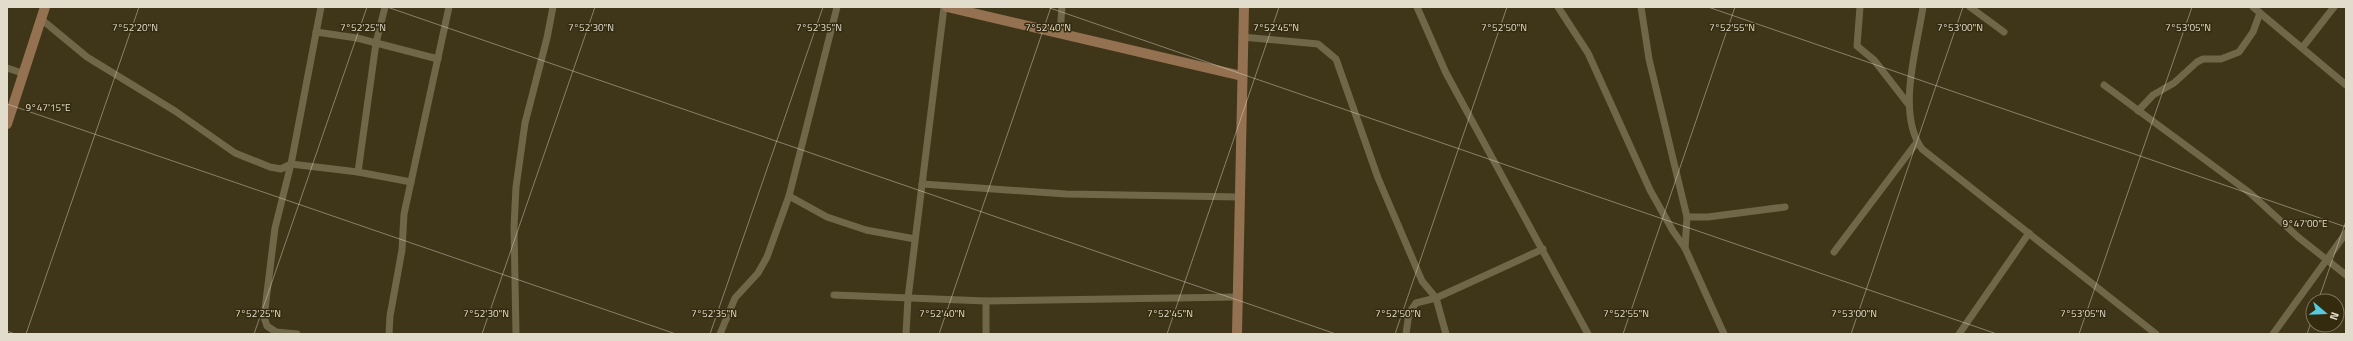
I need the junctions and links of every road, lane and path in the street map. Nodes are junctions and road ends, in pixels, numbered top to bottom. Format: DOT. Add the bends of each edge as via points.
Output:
graph roads {
  1 [pos="45,7"];
  2 [pos="322,7"];
  3 [pos="385,7"];
  4 [pos="449,7"];
  5 [pos="553,7"];
  6 [pos="837,7"];
  7 [pos="944,7"];
  8 [pos="948,7"];
  9 [pos="1062,7"];
  10 [pos="1244,7"];
  11 [pos="1417,7"];
  12 [pos="1558,7"];
  13 [pos="1641,7"];
  14 [pos="1860,7"];
  15 [pos="1923,7"];
  16 [pos="1970,7"];
  17 [pos="2253,7"];
  18 [pos="2334,7"];
  19 [pos="2260,13"];
  20 [pos="41,19"];
  21 [pos="316,32"];
  22 [pos="2004,32"];
  23 [pos="1060,34"];
  24 [pos="1242,37"];
  25 [pos="376,43"];
  26 [pos="2302,48"];
  27 [pos="438,59"];
  28 [pos="7,68"];
  29 [pos="22,73"];
  30 [pos="1242,76"];
  31 [pos="2346,84"];
  32 [pos="2104,85"];
  33 [pos="1910,106"];
  34 [pos="2138,111"];
  35 [pos="7,124"];
  36 [pos="1917,142"];
  37 [pos="291,164"];
  38 [pos="358,172"];
  39 [pos="411,182"];
  40 [pos="922,184"];
  41 [pos="789,196"];
  42 [pos="1240,197"];
  43 [pos="1785,207"];
  44 [pos="1687,217"];
  45 [pos="2029,233"];
  46 [pos="2346,233"];
  47 [pos="915,239"];
  48 [pos="1685,248"];
  49 [pos="1543,249"];
  50 [pos="1834,252"];
  51 [pos="2325,260"];
  52 [pos="2346,275"];
  53 [pos="834,295"];
  54 [pos="1238,297"];
  55 [pos="908,298"];
  56 [pos="1436,298"];
  57 [pos="986,301"];
  58 [pos="297,334"];
  59 [pos="389,334"];
  60 [pos="516,334"];
  61 [pos="720,334"];
  62 [pos="906,334"];
  63 [pos="986,334"];
  64 [pos="1237,334"];
  65 [pos="1406,334"];
  66 [pos="1446,334"];
  67 [pos="1588,334"];
  68 [pos="1724,334"];
  69 [pos="1959,334"];
  70 [pos="2156,334"];
  71 [pos="2273,334"];
  1 -- 20 [label="street"];
  2 -- 21 [label="street"];
  3 -- 25 [label="street"];
  4 -- 27 [label="street"];
  5 -- 60 [label="street" via="546,45 525,123 516,187"];
  6 -- 41 [label="street"];
  7 -- 40 [label="street"];
  8 -- 23 [label="street"];
  9 -- 23 [label="street"];
  10 -- 24 [label="street"];
  11 -- 49 [label="street" via="1446,73"];
  12 -- 48 [label="street" via="1588,53 1650,190"];
  13 -- 44 [label="street" via="1649,59"];
  14 -- 33 [label="street" via="1857,46 1874,60"];
  15 -- 33 [label="street" via="1909,94"];
  16 -- 22 [label="street"];
  17 -- 19 [label="street"];
  18 -- 26 [label="street"];
  19 -- 26 [label="street"];
  19 -- 34 [label="street" via="2253,32 2240,52 2221,59 2204,59 2197,62 2174,83 2153,95"];
  20 -- 29 [label="street"];
  20 -- 37 [label="street" via="87,57 236,152 270,167 281,169"];
  21 -- 25 [label="street"];
  21 -- 37 [label="street"];
  23 -- 30 [label="street"];
  24 -- 30 [label="street"];
  24 -- 56 [label="street" via="1318,44 1336,59 1378,178 1422,281"];
  25 -- 27 [label="street"];
  25 -- 38 [label="street"];
  26 -- 31 [label="street"];
  27 -- 39 [label="street"];
  28 -- 29 [label="street"];
  29 -- 35 [label="street"];
  30 -- 42 [label="street"];
  32 -- 34 [label="street"];
  33 -- 36 [label="street" via="1910,122"];
  34 -- 51 [label="street" via="2250,193"];
  36 -- 45 [label="street" via="1922,149"];
  36 -- 50 [label="street"];
  37 -- 38 [label="street"];
  37 -- 58 [label="street" via="275,228 264,317 267,326 276,332"];
  38 -- 39 [label="street"];
  39 -- 59 [label="street" via="404,214 402,250"];
  40 -- 42 [label="street" via="1066,194"];
  40 -- 47 [label="street"];
  41 -- 47 [label="street" via="827,217 866,230"];
  41 -- 61 [label="street" via="767,257 758,273 735,298"];
  42 -- 54 [label="street"];
  43 -- 44 [label="street" via="1708,217"];
  44 -- 48 [label="street"];
  45 -- 69 [label="street"];
  45 -- 70 [label="street"];
  46 -- 51 [label="street"];
  47 -- 55 [label="street"];
  48 -- 68 [label="street"];
  49 -- 56 [label="street"];
  49 -- 67 [label="street"];
  51 -- 52 [label="street"];
  51 -- 71 [label="street"];
  53 -- 55 [label="street"];
  54 -- 57 [label="street"];
  54 -- 64 [label="street"];
  55 -- 57 [label="street"];
  55 -- 62 [label="street"];
  56 -- 65 [label="street" via="1416,303 1408,313"];
  56 -- 66 [label="street"];
  57 -- 63 [label="street"];
}
